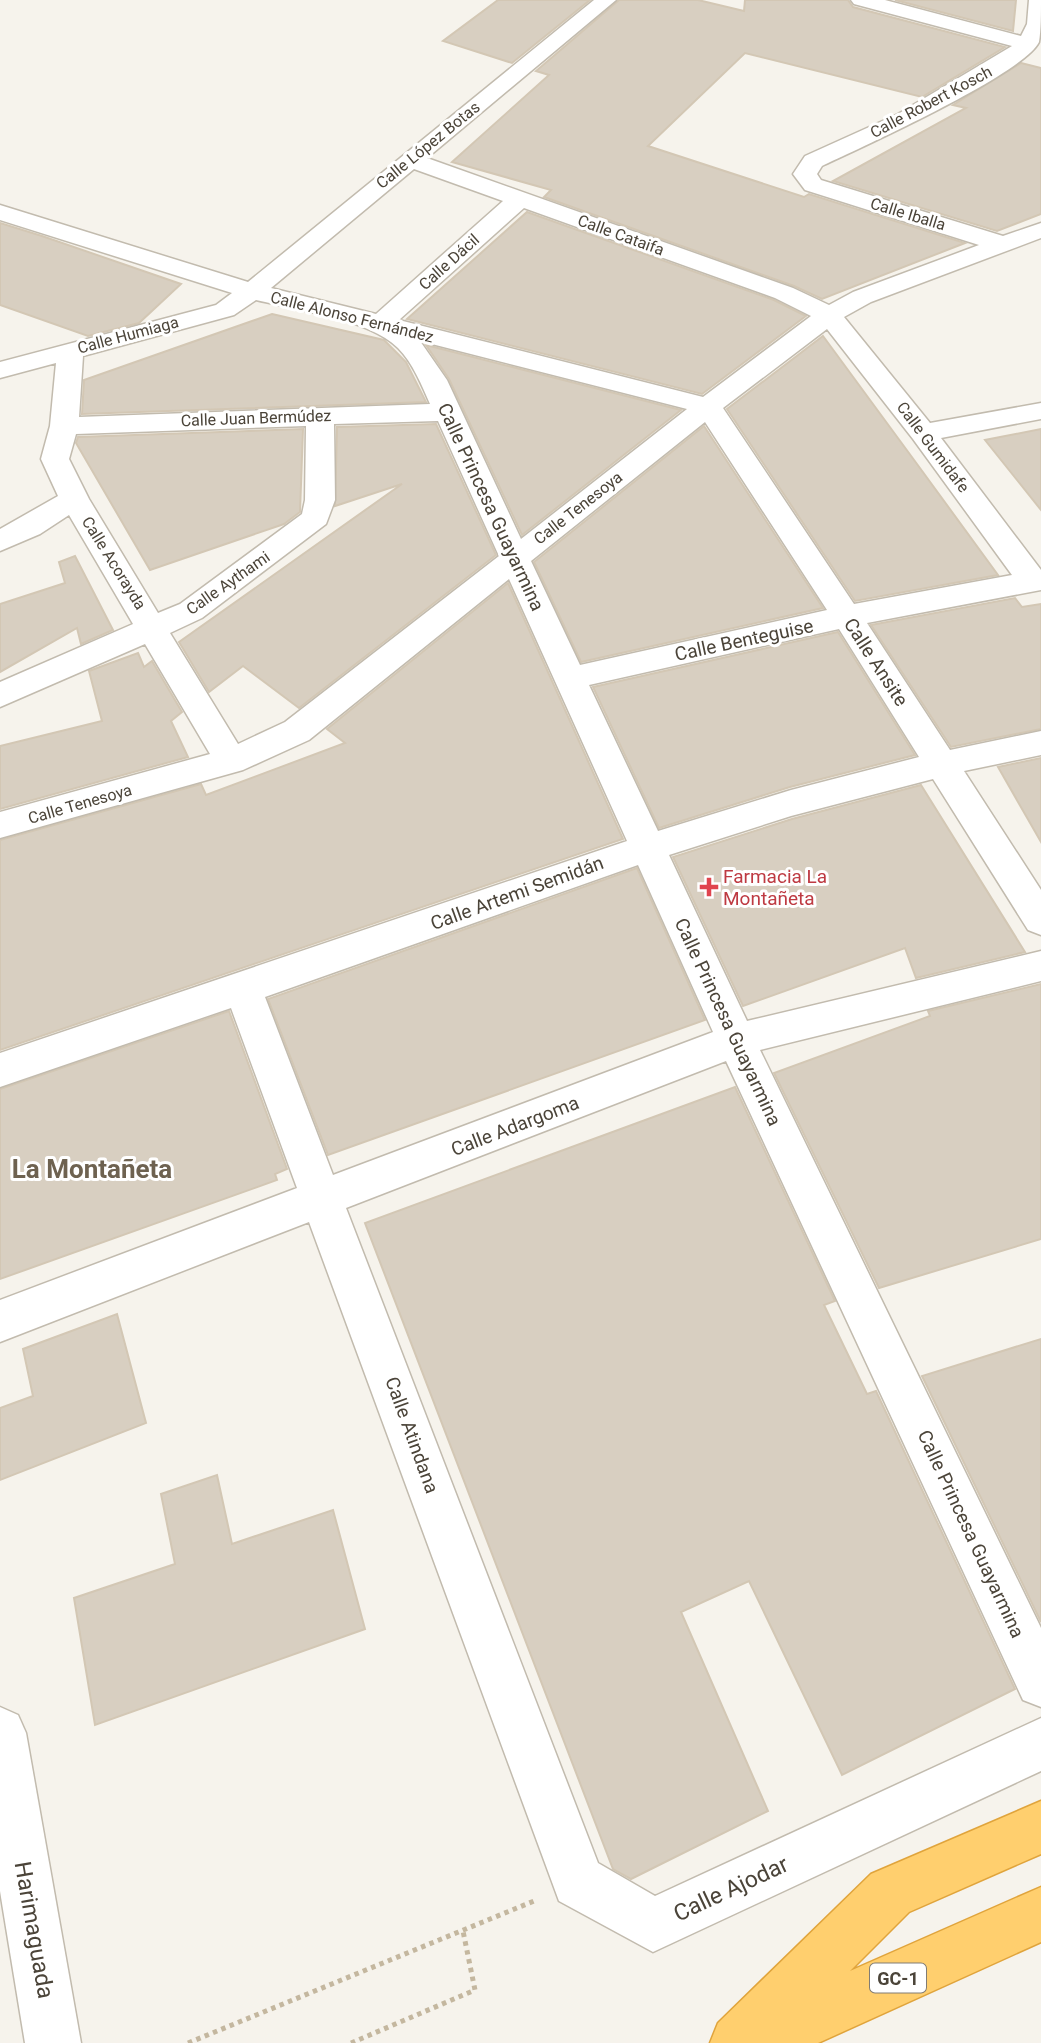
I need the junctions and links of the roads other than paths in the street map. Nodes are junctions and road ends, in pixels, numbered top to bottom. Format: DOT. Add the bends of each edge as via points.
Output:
graph roads {
  1 [pos="606,0"];
  2 [pos="861,0"];
  3 [pos="1038,0"];
  4 [pos="1028,44"];
  5 [pos="410,160"];
  6 [pos="813,185"];
  7 [pos="520,199"];
  8 [pos="0,212"];
  9 [pos="1041,230"];
  10 [pos="1003,244"];
  11 [pos="252,291"];
  12 [pos="829,315"];
  13 [pos="379,326"];
  14 [pos="462,345"];
  15 [pos="70,351"];
  16 [pos="421,358"];
  17 [pos="0,370"];
  18 [pos="708,406"];
  19 [pos="1041,411"];
  20 [pos="447,412"];
  21 [pos="320,415"];
  22 [pos="64,426"];
  23 [pos="923,433"];
  24 [pos="74,499"];
  25 [pos="0,541"];
  26 [pos="514,558"];
  27 [pos="1037,581"];
  28 [pos="847,616"];
  29 [pos="153,626"];
  30 [pos="571,678"];
  31 [pos="0,695"];
  32 [pos="1041,743"];
  33 [pos="231,761"];
  34 [pos="941,762"];
  35 [pos="0,825"];
  36 [pos="646,847"];
  37 [pos="1041,920"];
  38 [pos="1041,966"];
  39 [pos="243,990"];
  40 [pos="736,1040"];
  41 [pos="0,1070"];
  42 [pos="324,1200"];
  43 [pos="0,1321"];
  44 [pos="1041,1682"];
  45 [pos="0,1733"];
  46 [pos="1041,1744"];
  47 [pos="1041,1827"];
  48 [pos="578,1882"];
  49 [pos="1041,1914"];
  50 [pos="53,2043"];
  51 [pos="738,2043"];
  52 [pos="754,2043"];
  1 -- 5 [label="street, Calle López Botas"];
  2 -- 4 [label="street"];
  3 -- 4 [label="street" via="1037,24"];
  4 -- 6 [label="street, Calle Robert Kosch" via="906,119 813,161 805,174"];
  5 -- 7 [label="street, Calle Cataifa"];
  5 -- 11 [label="street, Calle López Botas"];
  6 -- 10 [label="street, Calle Iballa"];
  7 -- 12 [label="street, Calle Cataifa" via="784,293"];
  7 -- 13 [label="street, Calle Dácil"];
  8 -- 11 [label="street, Calle Alonso Fernández"];
  9 -- 10 [label="street, Calle Tenesoya"];
  10 -- 12 [label="street, Calle Tenesoya" via="862,297"];
  11 -- 13 [label="street, Calle Alonso Fernández"];
  11 -- 15 [label="street, Calle Humiaga" via="225,310"];
  12 -- 18 [label="street, Calle Tenesoya"];
  12 -- 23 [label="street, Calle Gumidafe"];
  13 -- 14 [label="street, Calle Alonso Fernández"];
  13 -- 16 [label="street, Calle Princesa Guayarmina" via="407,342"];
  14 -- 16 [label="street"];
  14 -- 18 [label="street, Calle Alonso Fernández"];
  15 -- 17 [label="street, Calle Humiaga"];
  15 -- 22 [label="street, Calle Acorayda"];
  16 -- 20 [label="street, Calle Princesa Guayarmina"];
  18 -- 26 [label="street, Calle Tenesoya"];
  18 -- 28 [label="street, Calle Ansite"];
  19 -- 23 [label="street"];
  20 -- 21 [label="street, Calle Juan Bermúdez"];
  20 -- 26 [label="street, Calle Princesa Guayarmina"];
  21 -- 22 [label="street, Calle Juan Bermúdez"];
  21 -- 29 [label="street, Calle Aythami" via="316,517 191,611"];
  22 -- 24 [label="street, Calle Acorayda" via="55,459"];
  23 -- 27 [label="street, Calle Gumidafe"];
  24 -- 25 [label="street"];
  24 -- 29 [label="street, Calle Acorayda"];
  26 -- 30 [label="street, Calle Princesa Guayarmina"];
  26 -- 33 [label="street, Calle Tenesoya" via="297,731"];
  27 -- 28 [label="street, Calle Benteguise"];
  28 -- 30 [label="street, Calle Benteguise"];
  28 -- 34 [label="street, Calle Ansite"];
  29 -- 31 [label="street, Calle Aythami"];
  29 -- 33 [label="street, Calle Acorayda"];
  30 -- 36 [label="street, Calle Princesa Guayarmina"];
  32 -- 34 [label="street, Calle Artemi Semidán"];
  33 -- 35 [label="street, Calle Tenesoya"];
  34 -- 36 [label="street, Calle Artemi Semidán"];
  34 -- 37 [label="street, Calle Ansite"];
  36 -- 39 [label="street, Calle Artemi Semidán"];
  36 -- 40 [label="street, Calle Princesa Guayarmina"];
  38 -- 40 [label="street, Calle Adargoma"];
  39 -- 41 [label="street, Calle Artemi Semidán"];
  39 -- 42 [label="street, Calle Atindana"];
  40 -- 42 [label="street, Calle Adargoma"];
  40 -- 44 [label="street, Calle Princesa Guayarmina"];
  42 -- 43 [label="street, Calle Adargoma"];
  42 -- 48 [label="street, Calle Atindana"];
  45 -- 50 [label="street, Harimaguada"];
  46 -- 48 [label="street, Calle Ajodar" via="653,1925"];
  47 -- 51 [label="highway" via="890,1893"];
  49 -- 52 [label="highway, GC-1"];
}
